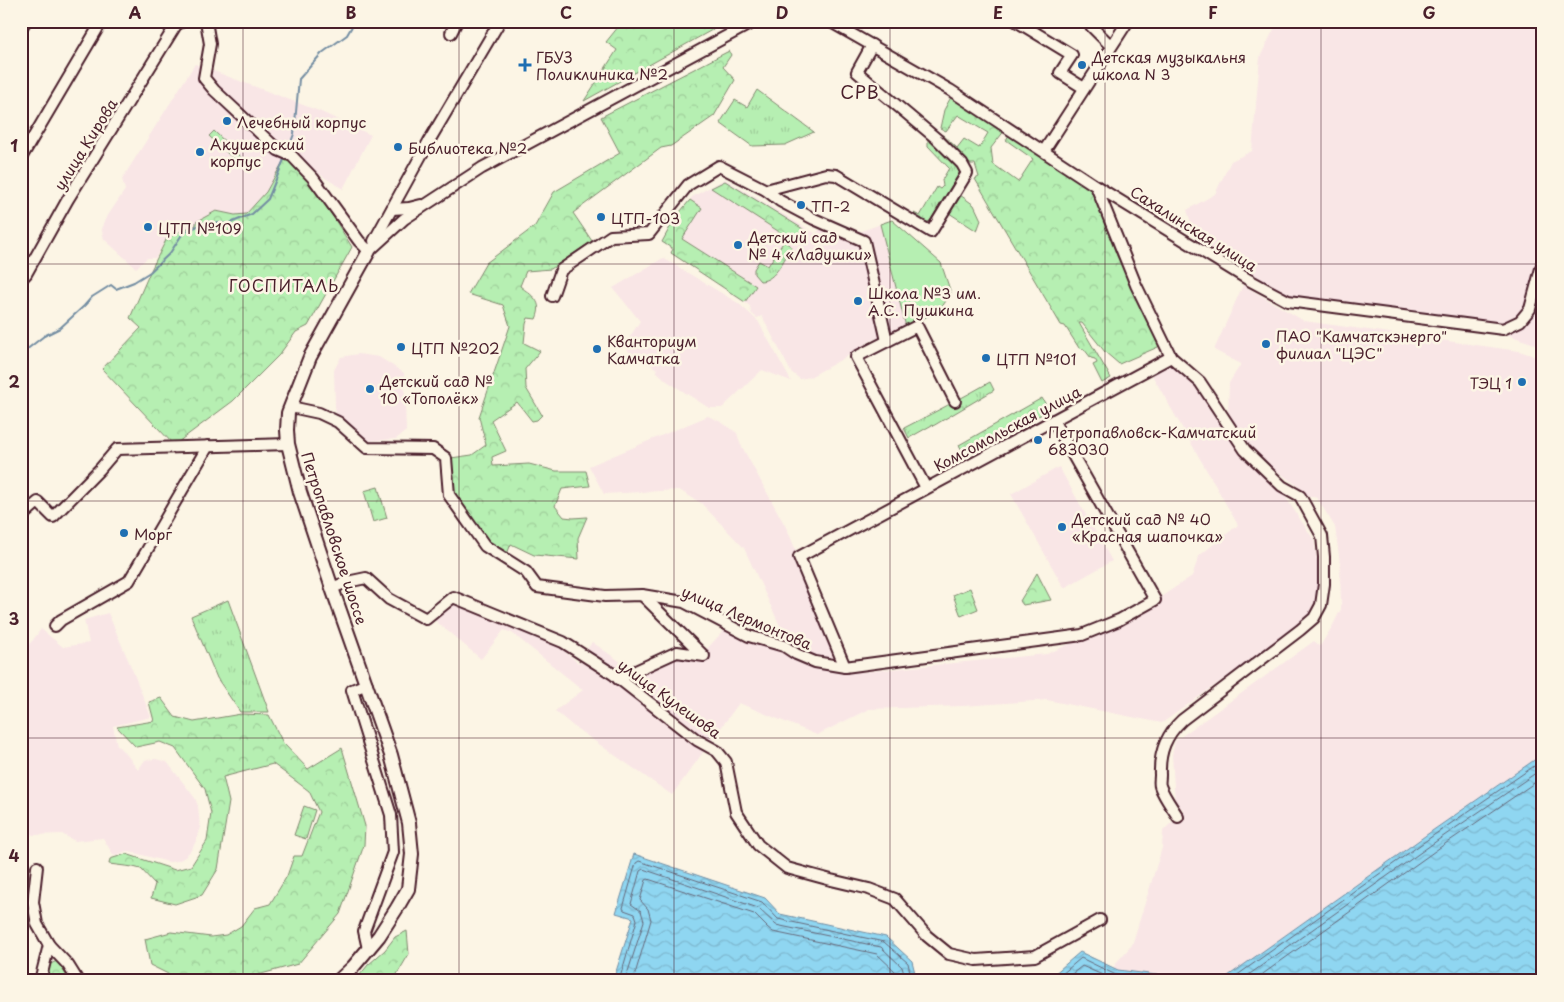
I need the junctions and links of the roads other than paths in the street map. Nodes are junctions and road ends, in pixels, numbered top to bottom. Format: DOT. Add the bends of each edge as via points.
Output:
graph roads {
  1 [pos="26,21"];
  2 [pos="102,21"];
  3 [pos="206,21"];
  4 [pos="458,21"];
  5 [pos="500,21"];
  6 [pos="755,21"];
  7 [pos="829,21"];
  8 [pos="1016,21"];
  9 [pos="1090,21"];
  10 [pos="1128,21"];
  11 [pos="176,23"];
  12 [pos="21,28"];
  13 [pos="451,33"];
  14 [pos="872,45"];
  15 [pos="1111,46"];
  16 [pos="1084,88"];
  17 [pos="1044,151"];
  18 [pos="21,158"];
  19 [pos="1096,186"];
  20 [pos="402,190"];
  21 [pos="766,190"];
  22 [pos="431,202"];
  23 [pos="419,205"];
  24 [pos="390,213"];
  25 [pos="404,219"];
  26 [pos="369,251"];
  27 [pos="1543,261"];
  28 [pos="21,279"];
  29 [pos="552,296"];
  30 [pos="888,341"];
  31 [pos="1171,357"];
  32 [pos="955,401"];
  33 [pos="291,407"];
  34 [pos="1053,420"];
  35 [pos="288,444"];
  36 [pos="208,446"];
  37 [pos="926,488"];
  38 [pos="21,517"];
  39 [pos="332,588"];
  40 [pos="642,595"];
  41 [pos="55,626"];
  42 [pos="845,667"];
  43 [pos="618,679"];
  44 [pos="367,684"];
  45 [pos="1178,817"];
  46 [pos="37,867"];
  47 [pos="1100,920"];
  48 [pos="49,945"];
  49 [pos="368,949"];
  50 [pos="40,981"];
  51 [pos="78,981"];
  52 [pos="338,981"];
  1 -- 12 [label="street"];
  2 -- 18 [label="street"];
  3 -- 26 [label="street" via="210,44 204,78 278,150 288,154 313,178"];
  4 -- 13 [label="street"];
  5 -- 20 [label="street"];
  6 -- 22 [label="street, Петропавловское шоссе" via="482,168"];
  7 -- 14 [label="street, Сахалинская улица"];
  8 -- 16 [label="street" via="1072,55 1060,73"];
  9 -- 15 [label="street"];
  10 -- 15 [label="street"];
  11 -- 28 [label="street, улица Кирова"];
  14 -- 17 [label="street, Сахалинская улица" via="950,90"];
  14 -- 21 [label="street" via="857,72 937,139 967,173 931,232 836,175 826,174"];
  15 -- 16 [label="street"];
  16 -- 17 [label="street"];
  17 -- 19 [label="street, Сахалинская улица"];
  19 -- 27 [label="street, Сахалинская улица" via="1288,301 1503,329 1520,321 1530,309"];
  19 -- 31 [label="street" via="1136,285"];
  20 -- 23 [label="street" via="409,200"];
  20 -- 24 [label="street"];
  21 -- 29 [label="street" via="719,166 688,185 649,234 611,236 561,270"];
  21 -- 30 [label="street" via="814,219 864,241"];
  22 -- 23 [label="street"];
  22 -- 25 [label="street, Петропавловское шоссе"];
  23 -- 24 [label="street"];
  24 -- 25 [label="street" via="394,220"];
  24 -- 26 [label="street"];
  25 -- 26 [label="street, Петропавловское шоссе"];
  26 -- 33 [label="main road, Петропавловское шоссе" via="310,357"];
  30 -- 32 [label="street" via="917,326"];
  30 -- 37 [label="street" via="856,357"];
  31 -- 34 [label="street, Комсомольская улица"];
  31 -- 45 [label="street" via="1200,382 1245,450 1282,486 1300,496 1322,536 1324,556 1323,591 1314,618 1182,720 1162,746 1160,785"];
  33 -- 35 [label="main road, Петропавловское шоссе" via="288,413"];
  33 -- 40 [label="street, улица Лермонтова" via="319,413 338,422 367,448 433,449 446,458 449,495 485,546 526,572 537,587 605,596"];
  34 -- 37 [label="street, Комсомольская улица"];
  34 -- 42 [label="street, улица Лермонтова" via="1155,600 1082,635"];
  35 -- 36 [label="street"];
  35 -- 39 [label="main road, Петропавловское шоссе" via="300,492"];
  36 -- 38 [label="street" via="117,449 53,517 38,502"];
  36 -- 41 [label="street" via="129,581"];
  37 -- 42 [label="street, Комсомольская улица" via="799,557"];
  39 -- 43 [label="street, улица Кулешова" via="366,578 389,598 426,619 453,597 563,642"];
  39 -- 44 [label="main road, Петропавловское шоссе"];
  40 -- 42 [label="street, улица Лермонтова" via="684,602 749,636 784,646 815,662"];
  40 -- 43 [label="street" via="704,656 677,652"];
  43 -- 47 [label="street, улица Кулешова" via="697,740 717,751 726,762 736,812 758,844 787,868 895,899 927,936 949,954 976,960 1035,956"];
  44 -- 49 [label="main road, Петропавловское шоссе" via="394,763 409,823 412,854 408,889"];
  44 -- 49 [label="street" via="352,690 391,815 393,852 364,931"];
  46 -- 48 [label="street" via="34,914 36,924"];
  48 -- 50 [label="street"];
  48 -- 51 [label="street"];
  49 -- 52 [label="main road, Петропавловское шоссе"];
}
